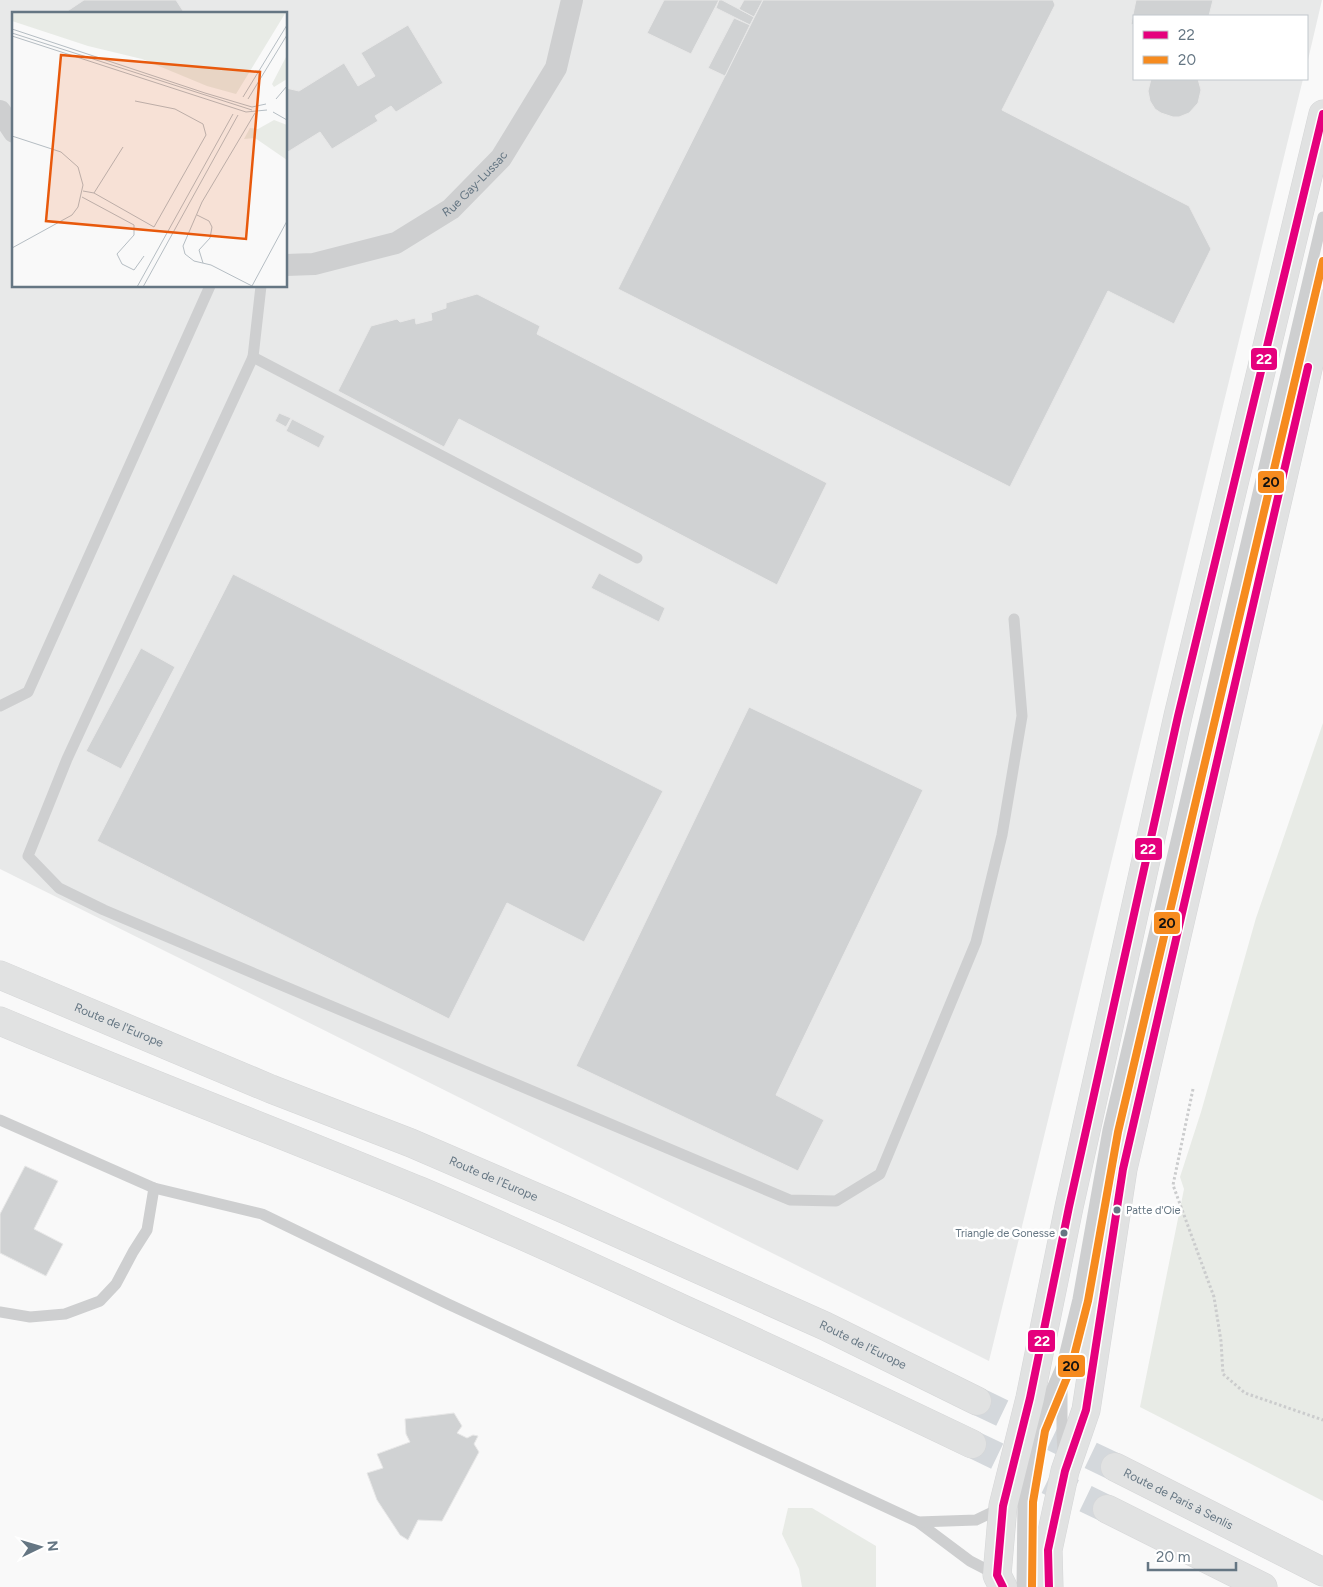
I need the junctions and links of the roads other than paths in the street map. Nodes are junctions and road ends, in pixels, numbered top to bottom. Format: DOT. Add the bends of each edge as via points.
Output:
graph roads {
  1 [pos="572,0"];
  2 [pos="0,111"];
  3 [pos="1323,114"];
  4 [pos="12,129"];
  5 [pos="1323,217"];
  6 [pos="288,265"];
  7 [pos="209,288"];
  8 [pos="261,288"];
  9 [pos="1323,304"];
  10 [pos="253,357"];
  11 [pos="637,558"];
  12 [pos="1014,619"];
  13 [pos="0,706"];
  14 [pos="0,975"];
  15 [pos="0,1020"];
  16 [pos="0,1120"];
  17 [pos="154,1188"];
  18 [pos="0,1312"];
  19 [pos="1062,1365"];
  20 [pos="978,1401"];
  21 [pos="972,1444"];
  22 [pos="1115,1467"];
  23 [pos="1066,1471"];
  24 [pos="1003,1506"];
  25 [pos="1107,1509"];
  26 [pos="918,1522"];
  27 [pos="1323,1572"];
  28 [pos="1000,1581"];
  29 [pos="1022,1587"];
  30 [pos="1049,1587"];
  31 [pos="1263,1587"];
  1 -- 6 [label="street, Rue Gay-Lussac" via="556,68 501,158 451,209 396,243 314,264"];
  2 -- 4 [label="street"];
  3 -- 24 [label="main road" via="1178,716 1030,1398"];
  5 -- 19 [label="lane" via="1108,1130 1078,1299"];
  7 -- 13 [label="lane" via="28,692"];
  8 -- 10 [label="lane"];
  9 -- 23 [label="main road" via="1123,1168 1086,1410"];
  10 -- 11 [label="lane"];
  10 -- 12 [label="lane" via="66,759 28,856 59,888 104,910 790,1200 836,1201 880,1174 976,942 1002,835 1022,716"];
  14 -- 20 [label="main road, Route de l'Europe" via="557,1206 825,1326"];
  15 -- 21 [label="main road" via="528,1237"];
  16 -- 17 [label="lane"];
  17 -- 18 [label="lane" via="147,1230 116,1284 100,1301 65,1314 30,1317"];
  17 -- 26 [label="lane" via="262,1214"];
  19 -- 23 [label="lane" via="1062,1434"];
  19 -- 29 [label="lane" via="1035,1428 1023,1501"];
  22 -- 27 [label="main road, Route de Paris à Senlis"];
  23 -- 30 [label="main road" via="1048,1550"];
  24 -- 26 [label="lane" via="976,1520"];
  24 -- 28 [label="main road"];
  25 -- 31 [label="main road"];
  26 -- 28 [label="lane"];
}
